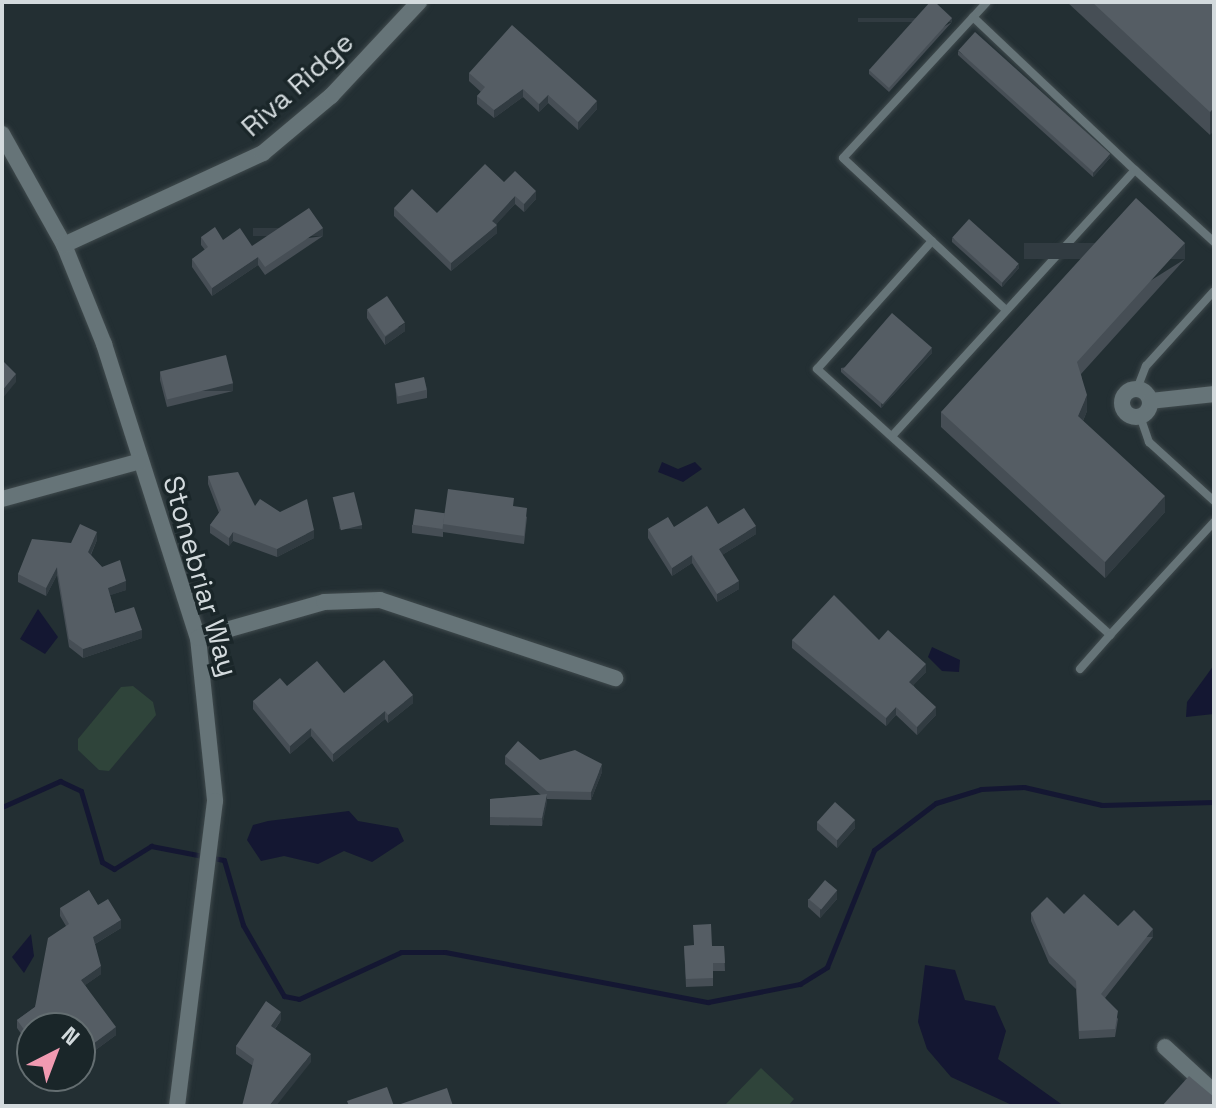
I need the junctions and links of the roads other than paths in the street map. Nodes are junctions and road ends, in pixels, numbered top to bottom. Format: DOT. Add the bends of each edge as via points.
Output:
graph roads {
  1 [pos="419,2"];
  2 [pos="987,2"];
  3 [pos="973,17"];
  4 [pos="2,134"];
  5 [pos="1135,170"];
  6 [pos="932,241"];
  7 [pos="1214,242"];
  8 [pos="64,245"];
  9 [pos="1214,291"];
  10 [pos="1006,310"];
  11 [pos="1137,389"];
  12 [pos="1213,397"];
  13 [pos="1150,401"];
  14 [pos="1140,416"];
  15 [pos="892,436"];
  16 [pos="141,461"];
  17 [pos="2,499"];
  18 [pos="1214,501"];
  19 [pos="1214,522"];
  20 [pos="1110,635"];
  21 [pos="198,638"];
  22 [pos="1080,669"];
  23 [pos="615,678"];
  24 [pos="1165,1047"];
  25 [pos="1214,1092"];
  26 [pos="177,1106"];
  1 -- 8 [label="street, Riva Ridge" via="331,96 263,153"];
  2 -- 3 [label="lane"];
  3 -- 5 [label="lane"];
  3 -- 6 [label="lane" via="843,158"];
  4 -- 8 [label="street, Stonebriar Way"];
  5 -- 7 [label="lane"];
  5 -- 10 [label="lane"];
  6 -- 10 [label="lane"];
  6 -- 15 [label="lane" via="817,369"];
  8 -- 16 [label="street, Stonebriar Way"];
  9 -- 11 [label="lane" via="1146,366"];
  10 -- 15 [label="lane"];
  11 -- 13 [label="street"];
  11 -- 14 [label="street" via="1122,403"];
  12 -- 13 [label="street"];
  13 -- 14 [label="street"];
  14 -- 18 [label="lane" via="1149,442"];
  15 -- 20 [label="lane"];
  16 -- 17 [label="street"];
  16 -- 21 [label="street, Stonebriar Way"];
  19 -- 20 [label="lane"];
  20 -- 22 [label="lane"];
  21 -- 23 [label="street" via="324,602 380,600"];
  21 -- 26 [label="street, Stonebriar Way" via="214,825 203,882 191,1037"];
  24 -- 25 [label="street"];
}
